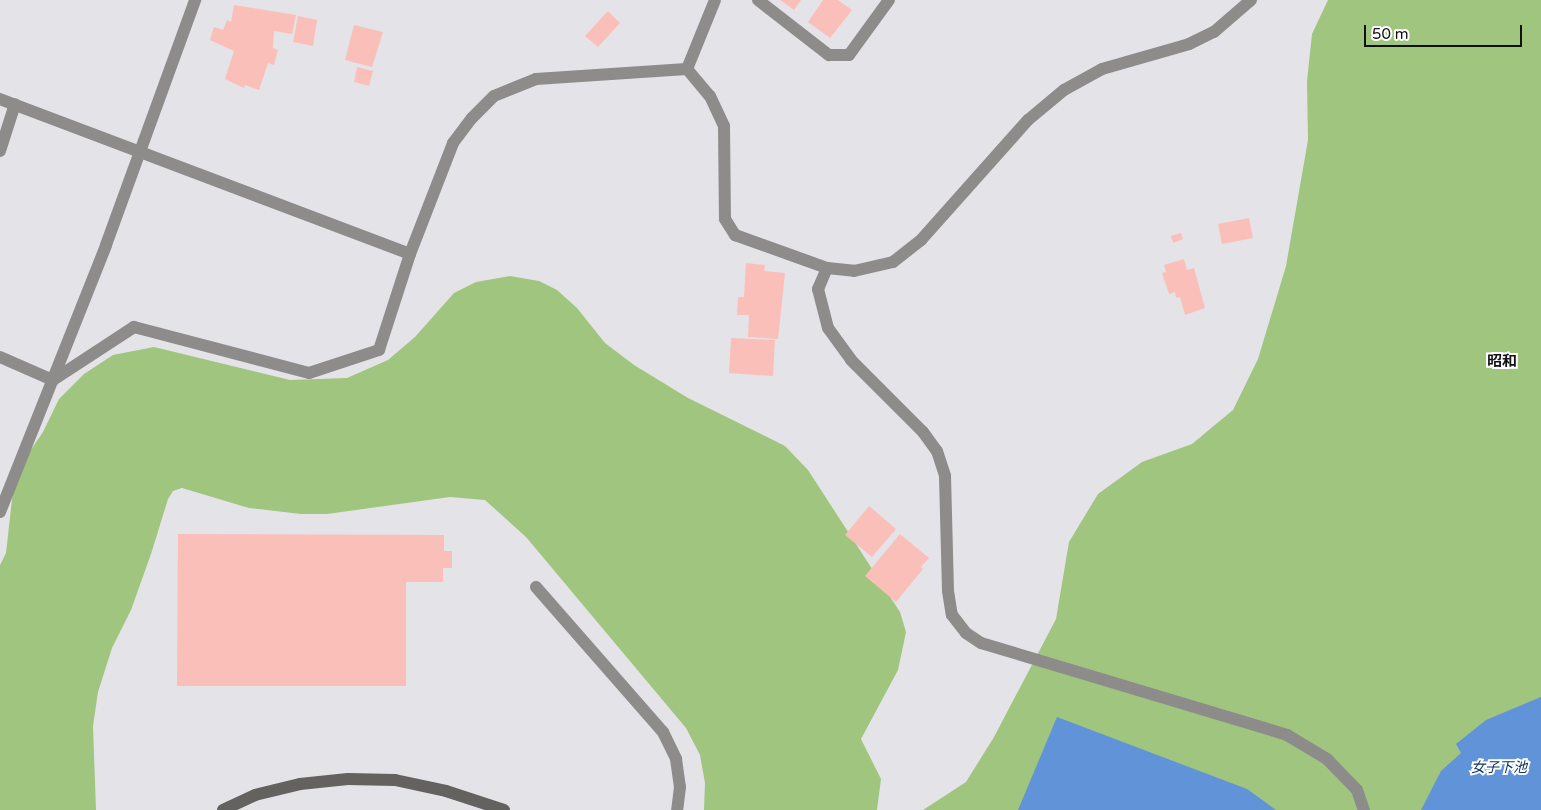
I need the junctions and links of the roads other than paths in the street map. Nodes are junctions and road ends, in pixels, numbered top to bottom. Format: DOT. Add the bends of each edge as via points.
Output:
graph roads {
  1 [pos="195,0"];
  2 [pos="715,0"];
  3 [pos="758,0"];
  4 [pos="889,0"];
  5 [pos="1251,0"];
  6 [pos="687,69"];
  7 [pos="0,99"];
  8 [pos="15,104"];
  9 [pos="0,151"];
  10 [pos="139,151"];
  11 [pos="410,254"];
  12 [pos="827,268"];
  13 [pos="0,356"];
  14 [pos="53,380"];
  15 [pos="0,512"];
  16 [pos="536,587"];
  17 [pos="223,810"];
  18 [pos="504,810"];
  19 [pos="677,810"];
  20 [pos="1364,810"];
  1 -- 10 [label="street"];
  2 -- 6 [label="street"];
  3 -- 4 [label="street" via="829,55 850,55"];
  5 -- 12 [label="street" via="1214,32 1189,44 1102,69 1064,90 1028,120 921,240 893,262 854,271"];
  6 -- 11 [label="street" via="536,79 494,96 453,143"];
  6 -- 12 [label="street" via="710,96 724,126 725,219 735,235"];
  7 -- 8 [label="street"];
  8 -- 9 [label="street"];
  8 -- 10 [label="street"];
  10 -- 11 [label="street"];
  10 -- 14 [label="street"];
  11 -- 14 [label="street" via="379,350 309,373 134,327"];
  12 -- 20 [label="street" via="818,289 828,328 851,360 937,450 946,476 948,591 952,614 966,633 981,643 1287,735 1327,759 1356,790"];
  13 -- 14 [label="street"];
  14 -- 15 [label="street"];
  16 -- 19 [label="street" via="663,732 676,759 680,787"];
  17 -- 18 [label="street" via="255,795 300,784 348,779 395,780 446,791"];
}
